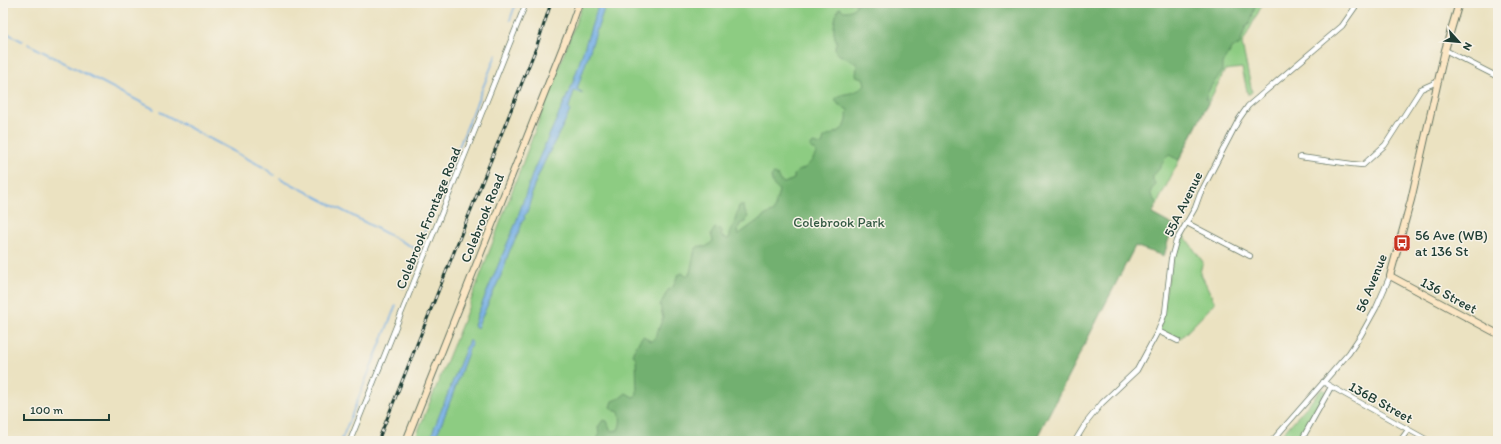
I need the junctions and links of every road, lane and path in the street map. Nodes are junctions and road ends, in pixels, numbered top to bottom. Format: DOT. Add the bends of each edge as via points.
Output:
graph roads {
  1 [pos="526,3"];
  2 [pos="579,3"];
  3 [pos="1358,3"];
  4 [pos="1459,3"];
  5 [pos="1445,50"];
  6 [pos="1498,77"];
  7 [pos="1439,81"];
  8 [pos="1300,157"];
  9 [pos="1187,223"];
  10 [pos="1250,256"];
  11 [pos="1390,276"];
  12 [pos="1158,331"];
  13 [pos="1498,334"];
  14 [pos="1178,341"];
  15 [pos="1323,382"];
  16 [pos="1331,388"];
  17 [pos="1408,430"];
  18 [pos="350,441"];
  19 [pos="406,441"];
  20 [pos="1074,441"];
  21 [pos="1272,441"];
  22 [pos="1301,441"];
  23 [pos="1400,441"];
  24 [pos="1429,441"];
  1 -- 18 [label="street, Colebrook Frontage Road"];
  2 -- 19 [label="street, Colebrook Road"];
  3 -- 9 [label="street, 55A Avenue" via="1342,26 1248,106 1211,172"];
  4 -- 5 [label="street, 56 Avenue"];
  5 -- 6 [label="street"];
  5 -- 7 [label="street, 56 Avenue"];
  7 -- 8 [label="street" via="1421,90 1386,145 1363,164"];
  7 -- 11 [label="street, 56 Avenue"];
  9 -- 10 [label="street"];
  9 -- 12 [label="street, 55A Avenue" via="1176,242 1171,259 1165,313"];
  11 -- 13 [label="street, 136 Street"];
  11 -- 15 [label="street, 56 Avenue" via="1376,308 1349,353"];
  12 -- 14 [label="street"];
  12 -- 20 [label="street, 55A Avenue" via="1137,370 1102,403"];
  15 -- 16 [label="street, 136B Street"];
  15 -- 21 [label="street, 56 Avenue"];
  16 -- 17 [label="street, 136B Street"];
  16 -- 22 [label="street"];
  17 -- 23 [label="street"];
  17 -- 24 [label="street, 136B Street"];
}
